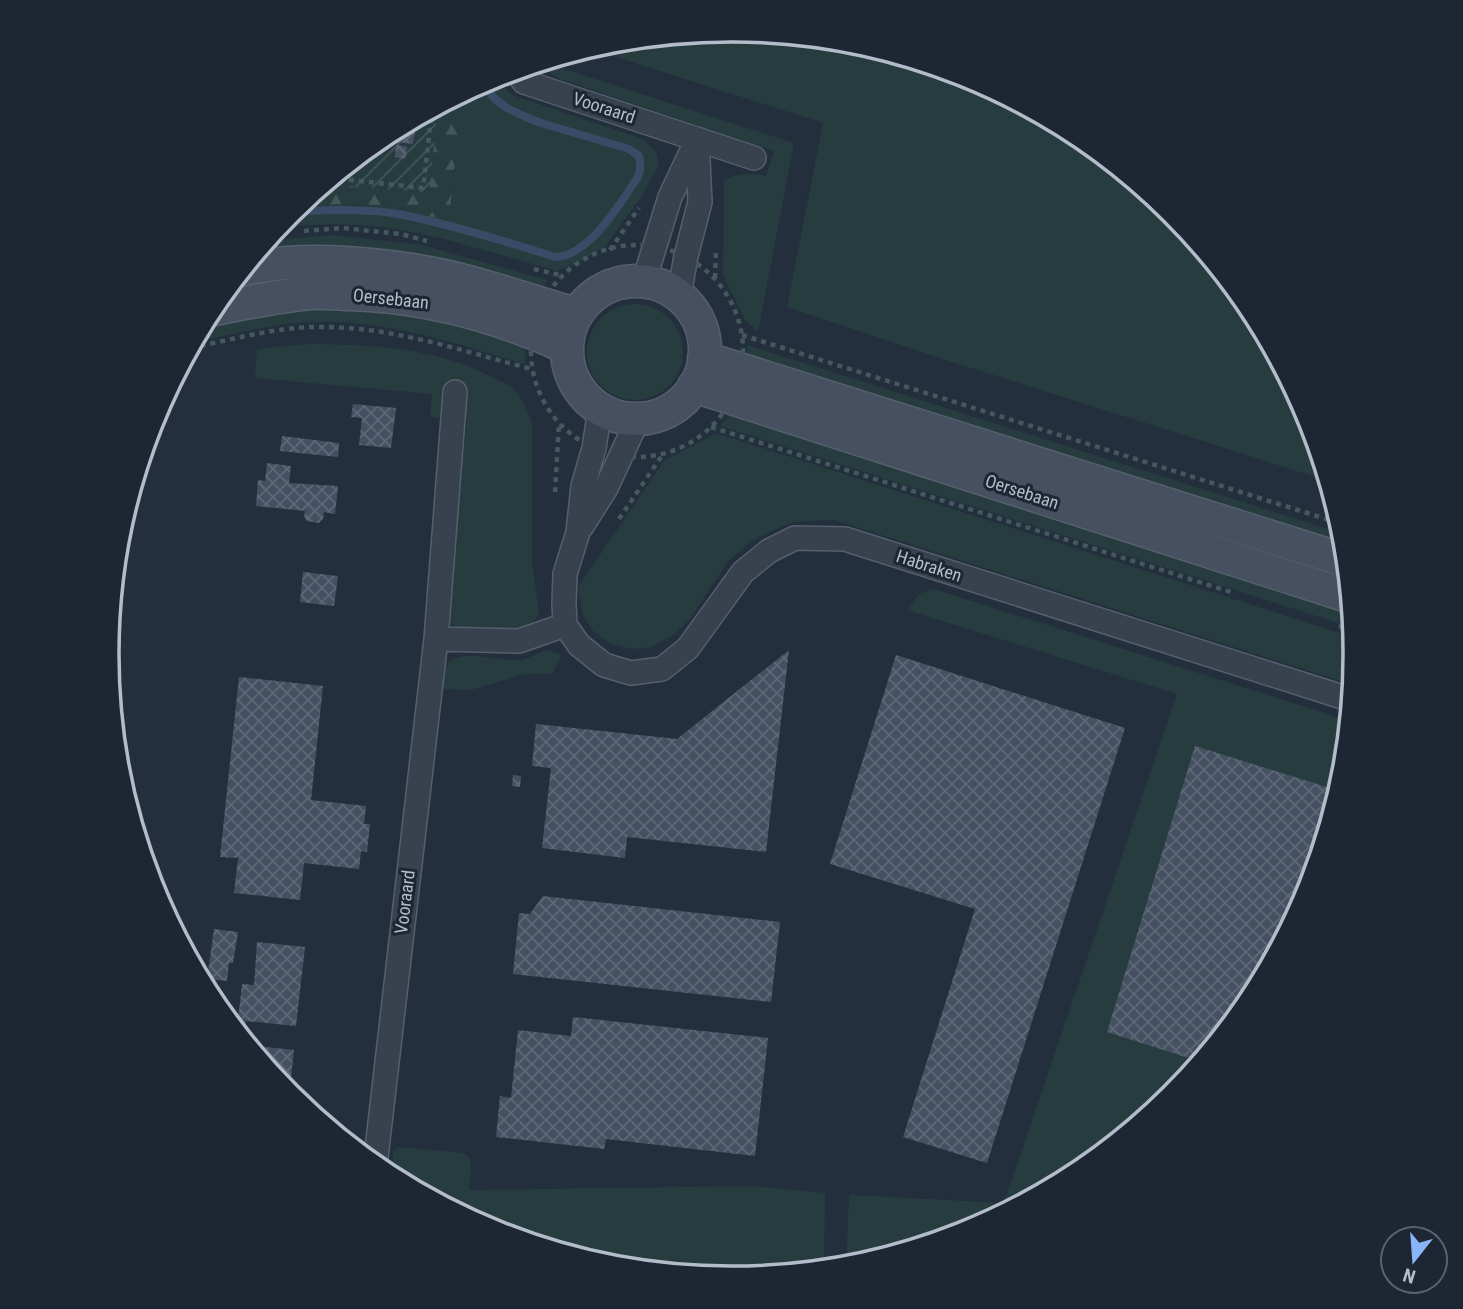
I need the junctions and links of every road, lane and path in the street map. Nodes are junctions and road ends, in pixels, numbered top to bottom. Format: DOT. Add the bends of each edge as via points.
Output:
graph roads {
  1 [pos="522,80"];
  2 [pos="431,121"];
  3 [pos="697,139"];
  4 [pos="754,158"];
  5 [pos="345,180"];
  6 [pos="258,268"];
  7 [pos="644,281"];
  8 [pos="679,296"];
  9 [pos="228,306"];
  10 [pos="576,314"];
  11 [pos="742,335"];
  12 [pos="202,346"];
  13 [pos="566,347"];
  14 [pos="699,372"];
  15 [pos="455,392"];
  16 [pos="600,409"];
  17 [pos="638,419"];
  18 [pos="559,423"];
  19 [pos="711,427"];
  20 [pos="1328,520"];
  21 [pos="578,532"];
  22 [pos="1336,558"];
  23 [pos="1236,593"];
  24 [pos="1341,594"];
  25 [pos="1328,622"];
  26 [pos="565,625"];
  27 [pos="1343,627"];
  28 [pos="436,639"];
  29 [pos="1343,698"];
  30 [pos="376,1152"];
  1 -- 3 [label="street, Vooraard"];
  2 -- 5 [label="path" via="423,188"];
  3 -- 4 [label="street"];
  3 -- 7 [label="street" via="670,197"];
  3 -- 8 [label="street" via="700,202"];
  6 -- 10 [label="main road, Oersebaan" via="311,262 382,266 457,279"];
  7 -- 8 [label="main road"];
  7 -- 10 [label="main road" via="606,288"];
  8 -- 14 [label="main road" via="694,313 703,335"];
  9 -- 13 [label="main road, Oersebaan" via="314,293 380,295 449,305"];
  10 -- 13 [label="main road"];
  11 -- 20 [label="path"];
  12 -- 18 [label="path, Oersebaan" via="311,327 370,330 436,342 531,369 541,398"];
  13 -- 16 [label="main road" via="569,371 581,393"];
  14 -- 17 [label="main road" via="679,403"];
  14 -- 22 [label="main road, Oersebaan"];
  14 -- 24 [label="main road, Oersebaan"];
  15 -- 28 [label="street, Vooraard"];
  16 -- 17 [label="main road"];
  16 -- 21 [label="street"];
  17 -- 21 [label="street" via="606,488"];
  19 -- 23 [label="path, Oersebaan"];
  21 -- 26 [label="street" via="565,574"];
  25 -- 27 [label="path"];
  26 -- 28 [label="street" via="519,641"];
  26 -- 29 [label="street, Habraken" via="579,645 604,665 631,673 662,669 688,648 743,572 769,551 795,538 845,539"];
  28 -- 30 [label="street, Vooraard"];
}
